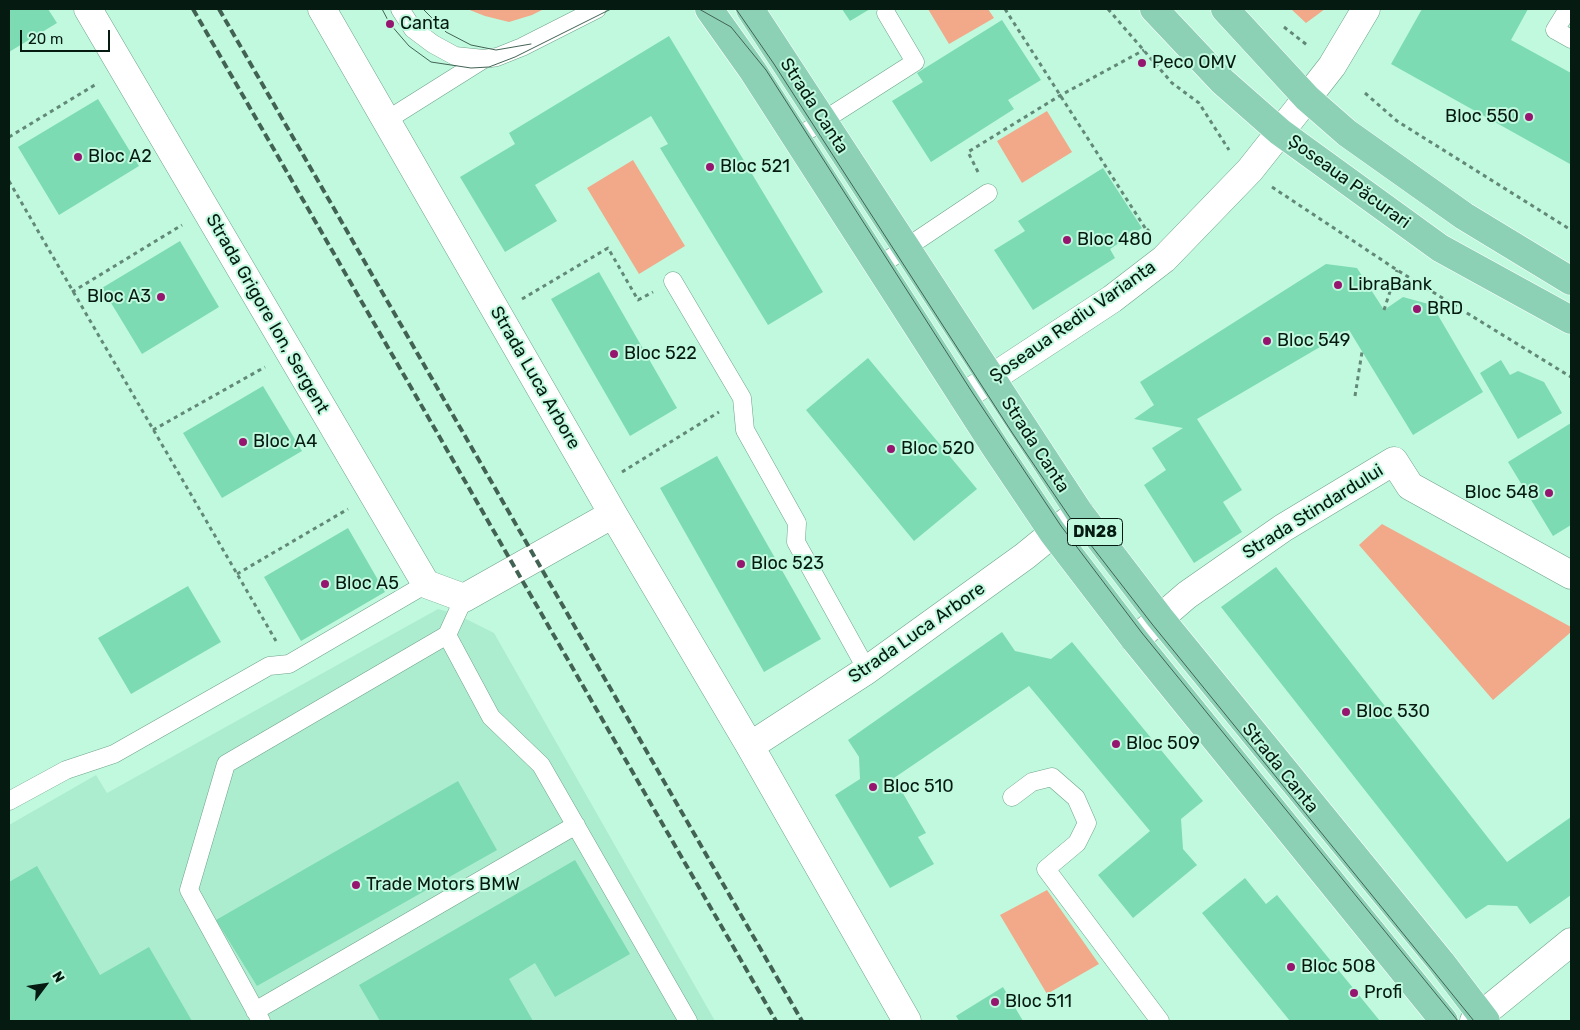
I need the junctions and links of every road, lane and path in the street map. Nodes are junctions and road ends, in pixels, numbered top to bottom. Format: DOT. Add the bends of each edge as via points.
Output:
graph roads {
  1 [pos="88,9"];
  2 [pos="322,9"];
  3 [pos="400,9"];
  4 [pos="597,9"];
  5 [pos="710,9"];
  6 [pos="750,9"];
  7 [pos="1005,9"];
  8 [pos="1108,9"];
  9 [pos="1154,9"];
  10 [pos="1225,9"];
  11 [pos="1366,9"];
  12 [pos="1568,9"];
  13 [pos="886,13"];
  14 [pos="1280,23"];
  15 [pos="1571,39"];
  16 [pos="1307,45"];
  17 [pos="1144,50"];
  18 [pos="484,59"];
  19 [pos="123,68"];
  20 [pos="1365,92"];
  21 [pos="1061,95"];
  22 [pos="1307,98"];
  23 [pos="387,120"];
  24 [pos="824,120"];
  25 [pos="1280,132"];
  26 [pos="9,136"];
  27 [pos="796,138"];
  28 [pos="1228,148"];
  29 [pos="1233,154"];
  30 [pos="1221,155"];
  31 [pos="9,181"];
  32 [pos="1271,186"];
  33 [pos="988,193"];
  34 [pos="206,210"];
  35 [pos="1154,224"];
  36 [pos="1571,230"];
  37 [pos="906,247"];
  38 [pos="879,266"];
  39 [pos="1397,270"];
  40 [pos="673,281"];
  41 [pos="1571,281"];
  42 [pos="72,292"];
  43 [pos="1384,310"];
  44 [pos="497,314"];
  45 [pos="1571,320"];
  46 [pos="1362,352"];
  47 [pos="289,354"];
  48 [pos="1571,377"];
  49 [pos="992,379"];
  50 [pos="1355,396"];
  51 [pos="963,397"];
  52 [pos="742,398"];
  53 [pos="153,430"];
  54 [pos="597,486"];
  55 [pos="372,495"];
  56 [pos="1079,512"];
  57 [pos="613,514"];
  58 [pos="1054,533"];
  59 [pos="237,574"];
  60 [pos="1571,575"];
  61 [pos="426,584"];
  62 [pos="464,598"];
  63 [pos="1160,618"];
  64 [pos="447,636"];
  65 [pos="1135,640"];
  66 [pos="289,664"];
  67 [pos="867,670"];
  68 [pos="750,746"];
  69 [pos="1012,797"];
  70 [pos="9,801"];
  71 [pos="576,825"];
  72 [pos="1571,942"];
  73 [pos="258,1016"];
  74 [pos="1481,1019"];
  75 [pos="688,1021"];
  76 [pos="907,1021"];
  77 [pos="1160,1021"];
  78 [pos="1444,1021"];
  1 -- 19 [label="street, Strada Grigore Ion, Sergent"];
  2 -- 23 [label="street, Strada Luca Arbore"];
  3 -- 18 [label="lane" via="413,29 434,44 455,56"];
  4 -- 18 [label="lane" via="522,47"];
  5 -- 27 [label="main road, Strada Canta / DN28"];
  6 -- 24 [label="main road, Strada Canta / DN28"];
  7 -- 21 [label="path"];
  8 -- 17 [label="path"];
  9 -- 25 [label="main road, Șoseaua Păcurari" via="1222,81"];
  10 -- 22 [label="main road"];
  11 -- 22 [label="street, Șoseaua Rediu Varianta" via="1332,66"];
  12 -- 15 [label="lane" via="1555,30"];
  13 -- 24 [label="lane" via="915,62"];
  14 -- 16 [label="path"];
  17 -- 21 [label="path"];
  17 -- 28 [label="path" via="1172,82 1199,103"];
  18 -- 23 [label="lane"];
  19 -- 26 [label="path"];
  19 -- 34 [label="street, Strada Grigore Ion, Sergent"];
  20 -- 36 [label="path" via="1397,121"];
  21 -- 33 [label="path" via="968,152"];
  21 -- 35 [label="path" via="1147,231"];
  22 -- 25 [label="street, Șoseaua Rediu Varianta"];
  22 -- 41 [label="main road" via="1347,133 1464,216"];
  23 -- 44 [label="street, Strada Luca Arbore"];
  24 -- 27 [label="lane"];
  24 -- 37 [label="main road, Strada Canta / DN28"];
  25 -- 45 [label="main road, Șoseaua Păcurari" via="1440,248"];
  25 -- 49 [label="street, Șoseaua Rediu Varianta" via="1250,170 1164,259 1112,299"];
  27 -- 38 [label="main road, Strada Canta / DN28"];
  28 -- 29 [label="path"];
  28 -- 30 [label="path"];
  31 -- 42 [label="path"];
  32 -- 39 [label="path"];
  33 -- 37 [label="lane"];
  34 -- 42 [label="path"];
  34 -- 47 [label="street, Strada Grigore Ion, Sergent"];
  37 -- 38 [label="lane"];
  37 -- 49 [label="main road, Strada Canta / DN28"];
  38 -- 51 [label="main road, Strada Canta / DN28"];
  39 -- 43 [label="path"];
  39 -- 48 [label="path"];
  40 -- 44 [label="path" via="638,300 608,248"];
  40 -- 52 [label="lane"];
  42 -- 53 [label="path"];
  44 -- 54 [label="street, Strada Luca Arbore"];
  46 -- 50 [label="path"];
  47 -- 53 [label="path"];
  47 -- 55 [label="street, Strada Grigore Ion, Sergent"];
  49 -- 51 [label="street, Șoseaua Rediu Varianta"];
  49 -- 56 [label="main road, Strada Canta / DN28"];
  51 -- 58 [label="main road, Strada Canta / DN28"];
  52 -- 54 [label="path"];
  52 -- 67 [label="lane" via="745,430 797,523 796,542"];
  53 -- 59 [label="path"];
  54 -- 57 [label="street, Strada Luca Arbore"];
  55 -- 59 [label="path"];
  55 -- 61 [label="street, Strada Grigore Ion, Sergent"];
  56 -- 58 [label="street, Strada Luca Arbore"];
  56 -- 63 [label="main road, Strada Canta / DN28"];
  57 -- 62 [label="street"];
  57 -- 68 [label="street, Strada Luca Arbore"];
  58 -- 65 [label="main road, Strada Canta / DN28"];
  58 -- 67 [label="street, Strada Luca Arbore"];
  59 -- 66 [label="path"];
  60 -- 63 [label="street, Strada Stindardului" via="1410,486 1394,461 1283,528 1187,595"];
  61 -- 62 [label="street"];
  61 -- 66 [label="lane"];
  62 -- 64 [label="lane"];
  63 -- 65 [label="street, Strada Stindardului"];
  63 -- 74 [label="main road, Strada Canta / DN28"];
  64 -- 71 [label="lane" via="491,717 541,765"];
  64 -- 73 [label="lane" via="226,764 189,890"];
  65 -- 78 [label="main road, Strada Canta / DN28"];
  66 -- 70 [label="lane" via="269,666 114,754 66,770"];
  67 -- 68 [label="street, Strada Luca Arbore"];
  68 -- 76 [label="street, Strada Luca Arbore"];
  69 -- 77 [label="lane" via="1032,782 1052,777 1076,798 1087,823 1077,843 1046,869"];
  71 -- 73 [label="lane"];
  71 -- 75 [label="lane"];
  72 -- 74 [label="street"];
}
